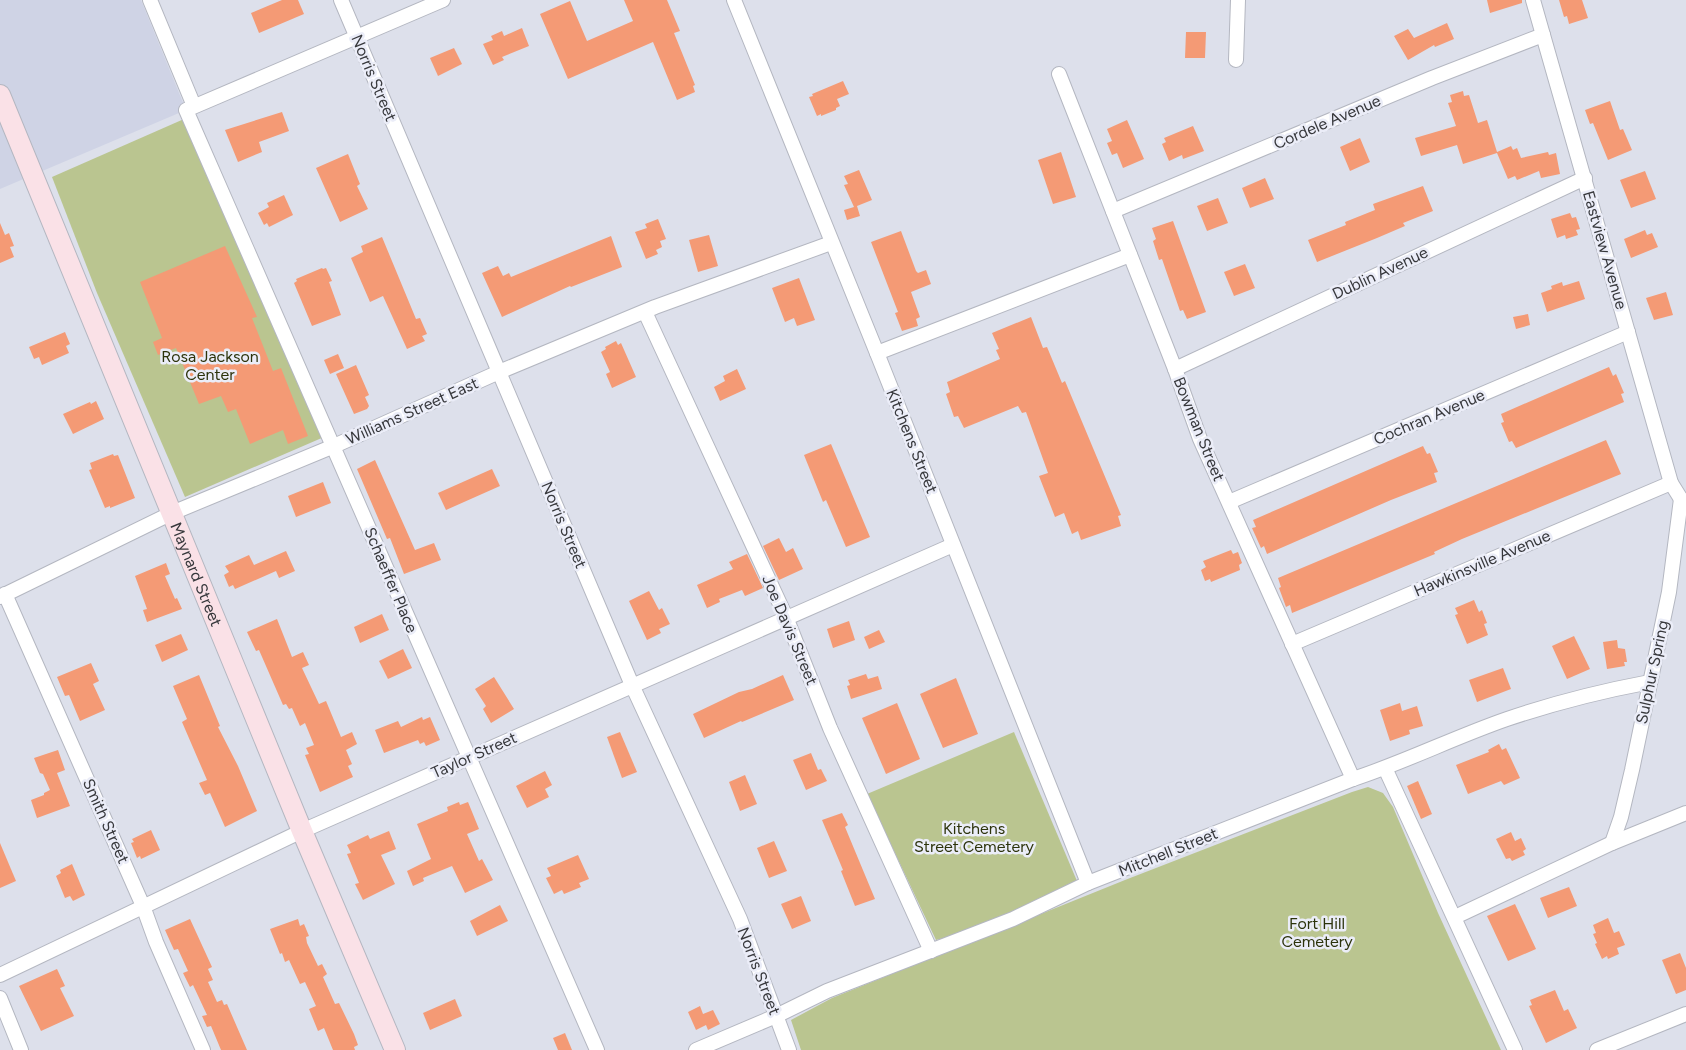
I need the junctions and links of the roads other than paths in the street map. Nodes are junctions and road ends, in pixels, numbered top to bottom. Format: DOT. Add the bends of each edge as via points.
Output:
graph roads {
  1 [pos="150,0"];
  2 [pos="341,0"];
  3 [pos="443,0"];
  4 [pos="734,0"];
  5 [pos="1238,0"];
  6 [pos="1533,0"];
  7 [pos="1543,35"];
  8 [pos="356,36"];
  9 [pos="1236,60"];
  10 [pos="1059,74"];
  11 [pos="0,95"];
  12 [pos="190,108"];
  13 [pos="1585,178"];
  14 [pos="1113,211"];
  15 [pos="831,243"];
  16 [pos="1130,255"];
  17 [pos="645,312"];
  18 [pos="1628,332"];
  19 [pos="877,353"];
  20 [pos="1175,369"];
  21 [pos="499,372"];
  22 [pos="334,446"];
  23 [pos="1671,483"];
  24 [pos="1683,499"];
  25 [pos="1229,502"];
  26 [pos="172,513"];
  27 [pos="953,545"];
  28 [pos="2,596"];
  29 [pos="786,617"];
  30 [pos="1292,644"];
  31 [pos="1650,682"];
  32 [pos="632,685"];
  33 [pos="468,758"];
  34 [pos="1386,768"];
  35 [pos="1353,779"];
  36 [pos="1686,813"];
  37 [pos="302,831"];
  38 [pos="1612,843"];
  39 [pos="1088,883"];
  40 [pos="143,906"];
  41 [pos="1455,916"];
  42 [pos="931,951"];
  43 [pos="0,975"];
  44 [pos="0,998"];
  45 [pos="1686,1014"];
  46 [pos="776,1016"];
  47 [pos="21,1050"];
  48 [pos="203,1050"];
  49 [pos="395,1050"];
  50 [pos="597,1050"];
  51 [pos="696,1050"];
  52 [pos="789,1050"];
  53 [pos="1515,1050"];
  54 [pos="1597,1050"];
  1 -- 12 [label="street, Schaeffer Place"];
  2 -- 8 [label="street, Norris Street"];
  3 -- 8 [label="street"];
  4 -- 15 [label="street, Kitchens Street"];
  5 -- 9 [label="street"];
  6 -- 7 [label="street, Eastview Avenue"];
  7 -- 13 [label="street, Eastview Avenue"];
  7 -- 14 [label="street, Cordele Avenue"];
  8 -- 12 [label="street"];
  8 -- 21 [label="street, Norris Street"];
  10 -- 14 [label="street, Bowman Street"];
  11 -- 26 [label="street, Maynard Street"];
  12 -- 22 [label="street, Schaeffer Place"];
  13 -- 18 [label="street, Eastview Avenue"];
  13 -- 20 [label="street, Dublin Avenue"];
  14 -- 16 [label="street, Bowman Street"];
  15 -- 17 [label="street, Williams Street East"];
  15 -- 19 [label="street, Kitchens Street"];
  16 -- 19 [label="street"];
  16 -- 20 [label="street, Bowman Street"];
  17 -- 21 [label="street, Williams Street East"];
  17 -- 29 [label="street, Joe Davis Street"];
  18 -- 23 [label="street, Eastview Avenue"];
  18 -- 25 [label="street, Cochran Avenue"];
  19 -- 27 [label="street, Kitchens Street"];
  20 -- 25 [label="street, Bowman Street" via="1200,439"];
  21 -- 22 [label="street, Williams Street East"];
  21 -- 32 [label="street, Norris Street"];
  22 -- 26 [label="street, Williams Street East"];
  22 -- 33 [label="street, Schaeffer Place"];
  23 -- 24 [label="street, Eastview Avenue"];
  23 -- 30 [label="street, Hawkinsville Avenue"];
  24 -- 31 [label="street, Sulphur Spring"];
  25 -- 30 [label="street, Bowman Street"];
  26 -- 28 [label="street, Williams Street East"];
  26 -- 37 [label="street, Maynard Street"];
  27 -- 29 [label="street, Taylor Street"];
  27 -- 39 [label="street, Kitchens Street"];
  28 -- 40 [label="street, Smith Street"];
  29 -- 32 [label="street, Taylor Street"];
  29 -- 42 [label="street, Joe Davis Street" via="830,728"];
  30 -- 35 [label="street, Bowman Street"];
  31 -- 34 [label="street, Mitchell Street" via="1508,719"];
  31 -- 38 [label="street, Sulphur Spring"];
  32 -- 33 [label="street, Taylor Street"];
  32 -- 46 [label="street, Norris Street" via="740,919"];
  33 -- 37 [label="street, Taylor Street"];
  33 -- 50 [label="street, Schaeffer Place"];
  34 -- 35 [label="street, Mitchell Street"];
  34 -- 41 [label="street"];
  35 -- 39 [label="street, Mitchell Street"];
  36 -- 38 [label="street"];
  37 -- 40 [label="street, Taylor Street"];
  37 -- 49 [label="street, Maynard Street"];
  38 -- 41 [label="street"];
  39 -- 42 [label="street, Mitchell Street" via="1013,919"];
  40 -- 43 [label="street, Taylor Street"];
  40 -- 48 [label="street, Smith Street"];
  41 -- 53 [label="street"];
  42 -- 46 [label="street, Mitchell Street" via="827,991"];
  44 -- 47 [label="street"];
  45 -- 54 [label="street"];
  46 -- 51 [label="street, Mitchell Street"];
  46 -- 52 [label="street, Norris Street"];
}
